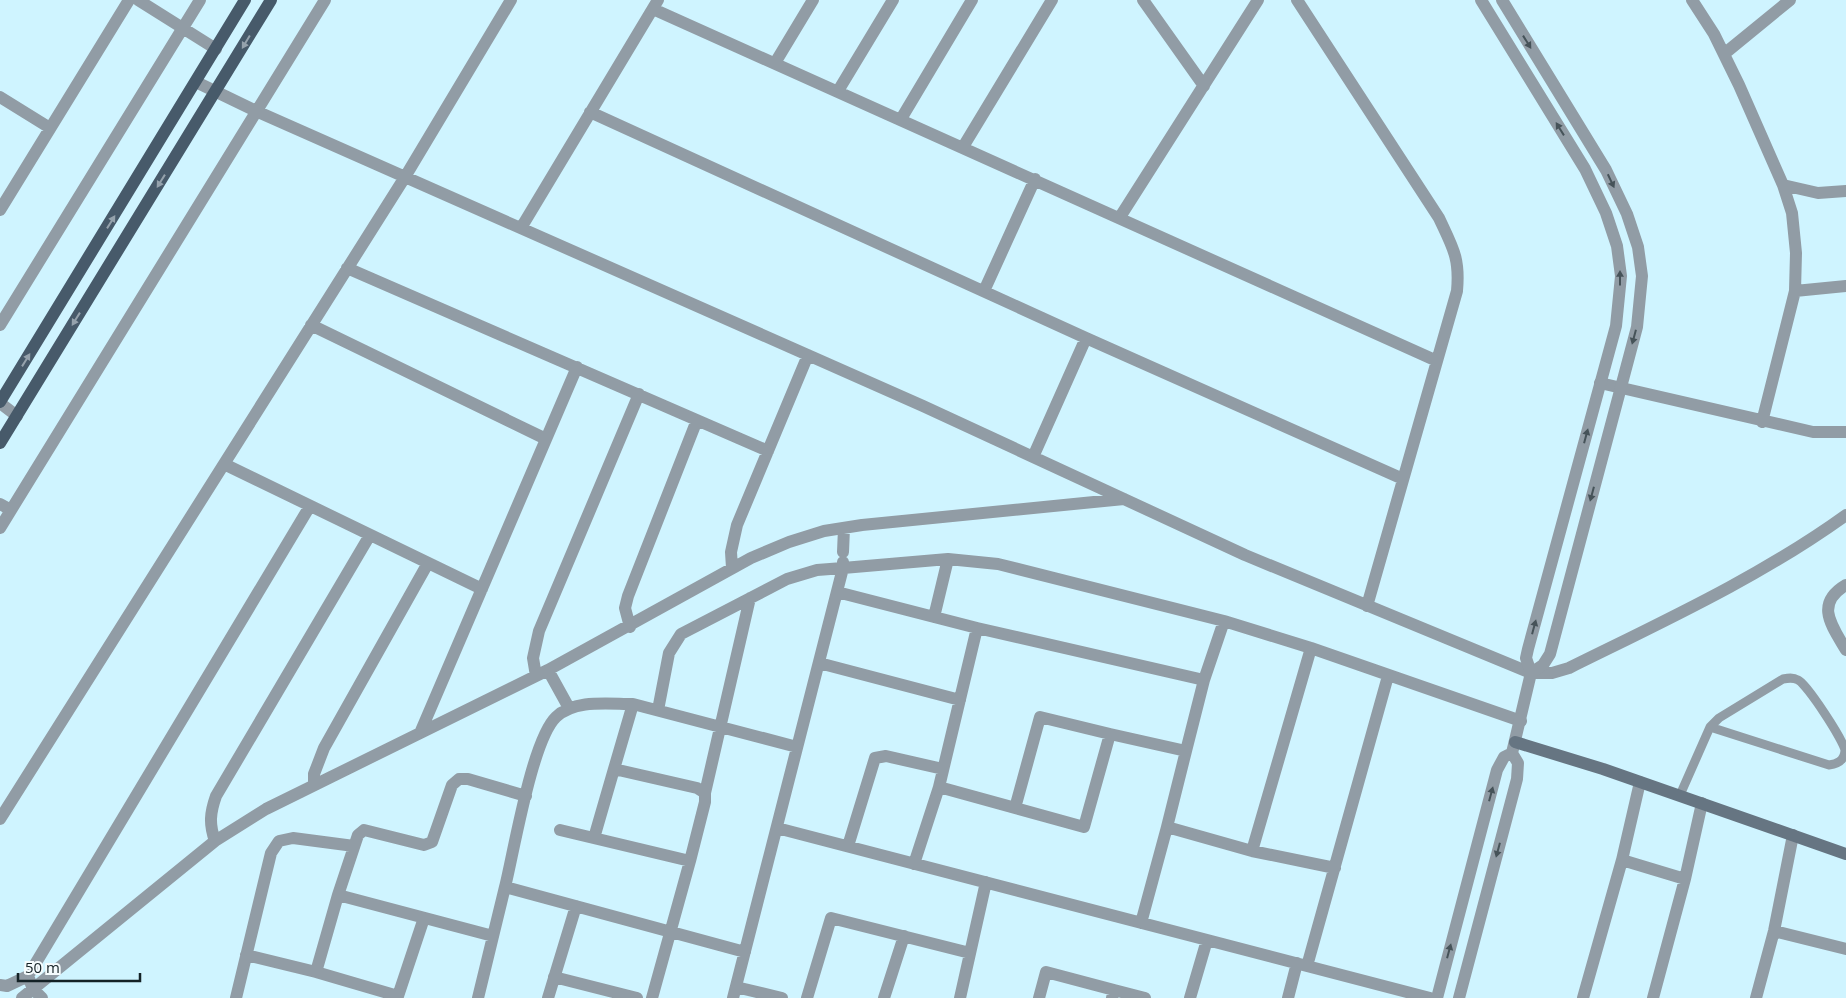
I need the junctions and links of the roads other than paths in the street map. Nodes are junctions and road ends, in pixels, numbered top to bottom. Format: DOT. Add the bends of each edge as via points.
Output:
graph roads {
  1 [pos="130,0"];
  2 [pos="138,0"];
  3 [pos="200,0"];
  4 [pos="245,0"];
  5 [pos="271,0"];
  6 [pos="325,0"];
  7 [pos="511,0"];
  8 [pos="813,0"];
  9 [pos="893,0"];
  10 [pos="972,0"];
  11 [pos="1052,0"];
  12 [pos="1144,0"];
  13 [pos="1258,0"];
  14 [pos="1297,0"];
  15 [pos="1481,0"];
  16 [pos="1502,0"];
  17 [pos="1692,0"];
  18 [pos="1790,0"];
  19 [pos="656,4"];
  20 [pos="183,28"];
  21 [pos="216,49"];
  22 [pos="1724,54"];
  23 [pos="775,63"];
  24 [pos="196,82"];
  25 [pos="1204,86"];
  26 [pos="838,91"];
  27 [pos="216,92"];
  28 [pos="0,97"];
  29 [pos="256,111"];
  30 [pos="590,112"];
  31 [pos="901,119"];
  32 [pos="50,128"];
  33 [pos="963,147"];
  34 [pos="405,177"];
  35 [pos="1035,179"];
  36 [pos="1783,185"];
  37 [pos="1846,191"];
  38 [pos="0,210"];
  39 [pos="1120,217"];
  40 [pos="521,228"];
  41 [pos="347,268"];
  42 [pos="1846,286"];
  43 [pos="984,291"];
  44 [pos="1795,291"];
  45 [pos="0,325"];
  46 [pos="311,325"];
  47 [pos="1086,338"];
  48 [pos="808,355"];
  49 [pos="1437,361"];
  50 [pos="577,367"];
  51 [pos="1600,383"];
  52 [pos="1620,388"];
  53 [pos="639,394"];
  54 [pos="0,402"];
  55 [pos="17,416"];
  56 [pos="697,420"];
  57 [pos="1762,422"];
  58 [pos="1846,432"];
  59 [pos="546,439"];
  60 [pos="0,443"];
  61 [pos="768,451"];
  62 [pos="1034,457"];
  63 [pos="224,464"];
  64 [pos="1403,478"];
  65 [pos="1124,499"];
  66 [pos="310,506"];
  67 [pos="6,507"];
  68 [pos="1846,515"];
  69 [pos="0,528"];
  70 [pos="844,528"];
  71 [pos="370,535"];
  72 [pos="948,559"];
  73 [pos="843,560"];
  74 [pos="428,563"];
  75 [pos="732,568"];
  76 [pos="1846,585"];
  77 [pos="482,589"];
  78 [pos="837,592"];
  79 [pos="750,598"];
  80 [pos="1367,606"];
  81 [pos="934,617"];
  82 [pos="1224,621"];
  83 [pos="630,627"];
  84 [pos="977,628"];
  85 [pos="1311,648"];
  86 [pos="1846,650"];
  87 [pos="819,663"];
  88 [pos="542,673"];
  89 [pos="1531,673"];
  90 [pos="1388,676"];
  91 [pos="1204,680"];
  92 [pos="960,700"];
  93 [pos="567,704"];
  94 [pos="632,704"];
  95 [pos="658,710"];
  96 [pos="1521,721"];
  97 [pos="721,727"];
  98 [pos="1710,727"];
  99 [pos="420,733"];
  100 [pos="1110,734"];
  101 [pos="797,747"];
  102 [pos="1514,748"];
  103 [pos="1186,751"];
  104 [pos="614,769"];
  105 [pos="943,769"];
  106 [pos="1640,782"];
  107 [pos="314,785"];
  108 [pos="939,787"];
  109 [pos="705,793"];
  110 [pos="1680,795"];
  111 [pos="526,796"];
  112 [pos="1702,803"];
  113 [pos="1015,808"];
  114 [pos="0,819"];
  115 [pos="1167,827"];
  116 [pos="776,828"];
  117 [pos="560,830"];
  118 [pos="1793,835"];
  119 [pos="594,838"];
  120 [pos="215,841"];
  121 [pos="354,846"];
  122 [pos="848,846"];
  123 [pos="1252,851"];
  124 [pos="1846,854"];
  125 [pos="1622,860"];
  126 [pos="690,861"];
  127 [pos="914,864"];
  128 [pos="1335,868"];
  129 [pos="1685,878"];
  130 [pos="986,882"];
  131 [pos="505,887"];
  132 [pos="338,896"];
  133 [pos="576,906"];
  134 [pos="424,918"];
  135 [pos="1141,923"];
  136 [pos="669,931"];
  137 [pos="1774,931"];
  138 [pos="493,936"];
  139 [pos="904,936"];
  140 [pos="1207,940"];
  141 [pos="1846,949"];
  142 [pos="745,952"];
  143 [pos="970,953"];
  144 [pos="246,955"];
  145 [pos="1302,965"];
  146 [pos="316,972"];
  147 [pos="28,976"];
  148 [pos="554,977"];
  149 [pos="0,985"];
  150 [pos="37,993"];
  151 [pos="734,993"];
  152 [pos="1113,994"];
  153 [pos="22,998"];
  154 [pos="236,998"];
  155 [pos="478,998"];
  156 [pos="548,998"];
  157 [pos="637,998"];
  158 [pos="652,998"];
  159 [pos="782,998"];
  160 [pos="807,998"];
  161 [pos="884,998"];
  162 [pos="960,998"];
  163 [pos="1039,998"];
  164 [pos="1145,998"];
  165 [pos="1190,998"];
  166 [pos="1288,998"];
  167 [pos="1430,998"];
  168 [pos="1437,998"];
  169 [pos="1459,998"];
  170 [pos="1583,998"];
  171 [pos="1653,998"];
  172 [pos="1756,998"];
  1 -- 32 [label="street"];
  2 -- 20 [label="street"];
  3 -- 20 [label="street"];
  4 -- 21 [label="main road"];
  5 -- 27 [label="main road, one-way"];
  6 -- 29 [label="street"];
  7 -- 34 [label="street"];
  8 -- 23 [label="street"];
  9 -- 26 [label="street"];
  10 -- 31 [label="street"];
  11 -- 33 [label="street"];
  12 -- 25 [label="street"];
  13 -- 25 [label="street"];
  14 -- 49 [label="street" via="1438,218 1452,246 1459,268 1457,291"];
  51 -- 15 [label="street, one-way" via="1616,326 1621,276 1617,246 1606,213 1585,169"];
  16 -- 52 [label="street, one-way" via="1606,170 1627,214 1638,247 1642,276 1637,327"];
  17 -- 22 [label="street"];
  18 -- 22 [label="street"];
  19 -- 23 [label="street"];
  19 -- 30 [label="street"];
  20 -- 21 [label="street"];
  20 -- 45 [label="street"];
  21 -- 24 [label="main road"];
  22 -- 36 [label="street"];
  23 -- 26 [label="street"];
  24 -- 27 [label="street"];
  54 -- 24 [label="main road, one-way"];
  25 -- 39 [label="street"];
  26 -- 31 [label="street"];
  27 -- 29 [label="street"];
  27 -- 55 [label="main road, one-way"];
  28 -- 32 [label="street"];
  29 -- 34 [label="street"];
  29 -- 67 [label="street"];
  30 -- 40 [label="street"];
  30 -- 43 [label="street"];
  31 -- 33 [label="street"];
  32 -- 38 [label="street"];
  33 -- 35 [label="street"];
  34 -- 40 [label="street"];
  34 -- 41 [label="street"];
  35 -- 39 [label="street"];
  35 -- 43 [label="street"];
  36 -- 37 [label="street" via="1818,193"];
  36 -- 44 [label="street" via="1792,213"];
  39 -- 49 [label="street"];
  40 -- 48 [label="street"];
  41 -- 46 [label="street"];
  41 -- 50 [label="street"];
  42 -- 44 [label="street"];
  43 -- 47 [label="street"];
  44 -- 57 [label="street"];
  46 -- 59 [label="street"];
  46 -- 63 [label="street"];
  47 -- 62 [label="street"];
  47 -- 64 [label="street"];
  48 -- 61 [label="street"];
  48 -- 62 [label="street"];
  49 -- 64 [label="street"];
  50 -- 53 [label="street"];
  50 -- 59 [label="street"];
  51 -- 52 [label="street"];
  89 -- 51 [label="street, one-way" via="1526,658 1528,649"];
  52 -- 57 [label="street"];
  52 -- 89 [label="street, one-way" via="1550,654 1543,665"];
  53 -- 56 [label="street"];
  53 -- 88 [label="street" via="539,631 533,658"];
  54 -- 55 [label="street"];
  55 -- 60 [label="main road"];
  56 -- 61 [label="street"];
  56 -- 83 [label="street" via="628,596 625,608"];
  57 -- 58 [label="street" via="1813,432"];
  59 -- 77 [label="street"];
  61 -- 75 [label="street" via="737,525 731,552"];
  62 -- 65 [label="street"];
  63 -- 66 [label="street"];
  63 -- 114 [label="street"];
  64 -- 80 [label="street"];
  65 -- 70 [label="street"];
  65 -- 80 [label="street"];
  66 -- 71 [label="street"];
  66 -- 147 [label="street"];
  67 -- 69 [label="street"];
  68 -- 89 [label="street" via="1729,590 1569,668 1552,673"];
  70 -- 73 [label="street"];
  70 -- 75 [label="street" via="789,542"];
  71 -- 74 [label="street"];
  71 -- 120 [label="street" via="216,796 210,812"];
  72 -- 73 [label="street"];
  72 -- 81 [label="street"];
  72 -- 82 [label="street" via="998,564"];
  73 -- 78 [label="street"];
  73 -- 79 [label="street" via="802,573"];
  74 -- 77 [label="street"];
  74 -- 107 [label="street" via="324,748 314,774"];
  75 -- 83 [label="street"];
  76 -- 86 [label="street" via="1832,597 1827,608 1829,621"];
  77 -- 99 [label="street"];
  78 -- 81 [label="street"];
  78 -- 87 [label="street"];
  79 -- 95 [label="street" via="681,634 669,653"];
  79 -- 97 [label="street"];
  80 -- 89 [label="street"];
  81 -- 84 [label="street"];
  82 -- 85 [label="street"];
  82 -- 91 [label="street"];
  83 -- 88 [label="street"];
  84 -- 91 [label="street"];
  84 -- 92 [label="street"];
  85 -- 90 [label="street"];
  85 -- 123 [label="street"];
  87 -- 92 [label="street"];
  87 -- 101 [label="street"];
  88 -- 93 [label="street" via="556,685"];
  88 -- 99 [label="street"];
  89 -- 96 [label="street"];
  90 -- 96 [label="street"];
  90 -- 128 [label="street"];
  91 -- 103 [label="street"];
  92 -- 105 [label="street"];
  93 -- 94 [label="street"];
  93 -- 111 [label="street" via="544,733"];
  94 -- 95 [label="street"];
  94 -- 104 [label="street"];
  95 -- 97 [label="street"];
  96 -- 102 [label="street"];
  97 -- 101 [label="street"];
  97 -- 109 [label="street"];
  98 -- 98 [label="lane" via="1719,718 1783,679 1791,678 1804,684 1845,750 1837,764 1829,765"];
  98 -- 110 [label="lane"];
  99 -- 107 [label="street"];
  100 -- 103 [label="street"];
  100 -- 113 [label="street" via="1040,718"];
  100 -- 113 [label="street" via="1084,827"];
  101 -- 116 [label="street"];
  102 -- 106 [label="main road"];
  168 -- 102 [label="street, one-way" via="1497,770"];
  102 -- 169 [label="street, one-way" via="1518,763 1517,779"];
  103 -- 115 [label="street"];
  104 -- 109 [label="street" via="697,788"];
  104 -- 119 [label="street"];
  105 -- 108 [label="street"];
  105 -- 122 [label="street" via="886,756 876,758"];
  106 -- 110 [label="main road"];
  106 -- 125 [label="street"];
  107 -- 120 [label="street" via="266,809"];
  108 -- 113 [label="street"];
  108 -- 127 [label="street"];
  109 -- 126 [label="street"];
  110 -- 112 [label="main road"];
  111 -- 121 [label="street" via="459,779 452,784 432,842 424,845 364,830"];
  111 -- 131 [label="street"];
  112 -- 118 [label="main road"];
  112 -- 129 [label="street"];
  115 -- 123 [label="street"];
  115 -- 135 [label="street"];
  116 -- 122 [label="street"];
  116 -- 142 [label="street"];
  117 -- 119 [label="street"];
  118 -- 124 [label="main road"];
  118 -- 137 [label="street"];
  119 -- 126 [label="street"];
  120 -- 150 [label="street"];
  121 -- 132 [label="street"];
  121 -- 144 [label="street" via="293,838 279,841 271,853"];
  122 -- 127 [label="street"];
  123 -- 128 [label="street"];
  125 -- 129 [label="street"];
  125 -- 170 [label="street"];
  126 -- 136 [label="street"];
  127 -- 130 [label="street"];
  128 -- 145 [label="street"];
  129 -- 171 [label="street"];
  130 -- 135 [label="street"];
  130 -- 143 [label="street"];
  131 -- 133 [label="street"];
  131 -- 138 [label="street"];
  132 -- 134 [label="street"];
  132 -- 146 [label="street"];
  133 -- 136 [label="street"];
  133 -- 148 [label="street"];
  134 -- 138 [label="street"];
  134 -- 146 [label="street" via="398,996"];
  135 -- 140 [label="street"];
  136 -- 142 [label="street"];
  136 -- 158 [label="street"];
  137 -- 141 [label="street"];
  137 -- 172 [label="street"];
  138 -- 155 [label="street"];
  139 -- 143 [label="street"];
  139 -- 160 [label="street" via="831,918"];
  139 -- 161 [label="street"];
  140 -- 145 [label="street"];
  140 -- 165 [label="street"];
  142 -- 151 [label="street"];
  143 -- 162 [label="street"];
  144 -- 146 [label="street"];
  144 -- 154 [label="street"];
  145 -- 166 [label="street"];
  145 -- 167 [label="street"];
  147 -- 149 [label="street" via="7,986"];
  147 -- 150 [label="street"];
  148 -- 156 [label="street"];
  148 -- 157 [label="street"];
  150 -- 153 [label="street"];
  151 -- 159 [label="street"];
  152 -- 163 [label="street" via="1046,972"];
  152 -- 164 [label="street"];
}
